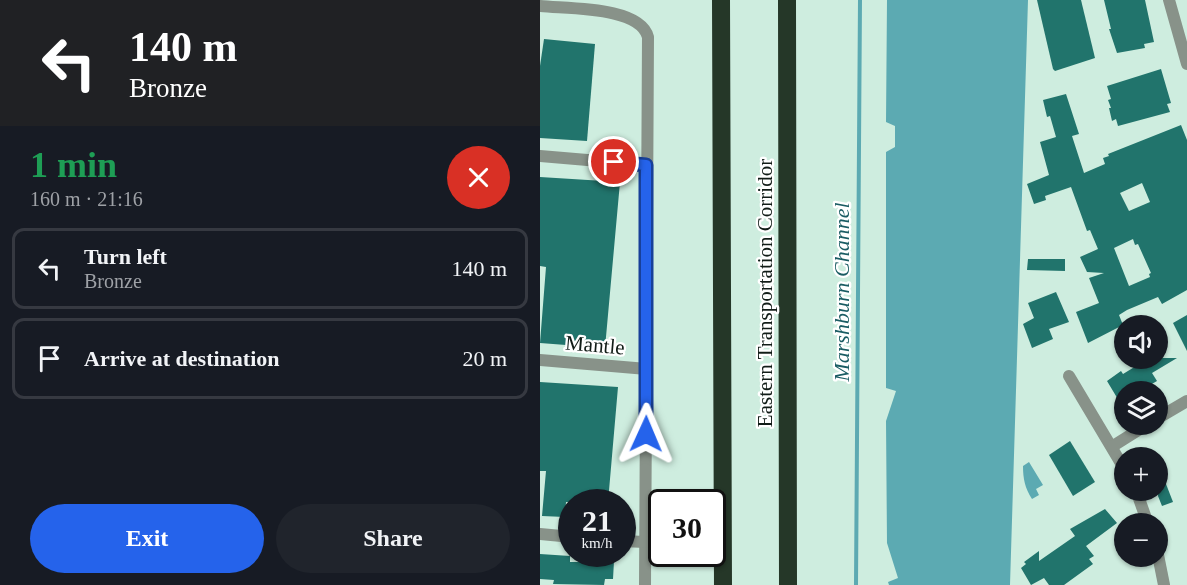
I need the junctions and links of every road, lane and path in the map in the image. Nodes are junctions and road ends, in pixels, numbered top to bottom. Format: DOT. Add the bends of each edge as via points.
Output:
graph roads {
  1 [pos="721,0"];
  2 [pos="787,0"];
  3 [pos="1169,0"];
  4 [pos="540,6"];
  5 [pos="1187,64"];
  6 [pos="540,156"];
  7 [pos="646,165"];
  8 [pos="540,360"];
  9 [pos="647,369"];
  10 [pos="1069,376"];
  11 [pos="1187,401"];
  12 [pos="1168,412"];
  13 [pos="1130,435"];
  14 [pos="1113,446"];
  15 [pos="540,534"];
  16 [pos="558,536"];
  17 [pos="636,542"];
  18 [pos="645,542"];
  19 [pos="1160,567"];
  20 [pos="645,585"];
  21 [pos="723,585"];
  22 [pos="788,585"];
  23 [pos="1164,585"];
  1 -- 21 [label="highway, Eastern Transportation Corridor"];
  2 -- 22 [label="highway, Eastern Transportation Corridor"];
  3 -- 5 [label="street"];
  4 -- 7 [label="street" via="621,14 640,22 646,30"];
  6 -- 7 [label="street"];
  7 -- 9 [label="street"];
  8 -- 9 [label="street, Mantle"];
  9 -- 18 [label="street"];
  10 -- 14 [label="street"];
  11 -- 12 [label="street"];
  13 -- 14 [label="street"];
  15 -- 16 [label="street"];
  17 -- 18 [label="street"];
  18 -- 20 [label="street"];
  19 -- 23 [label="street"];
}
